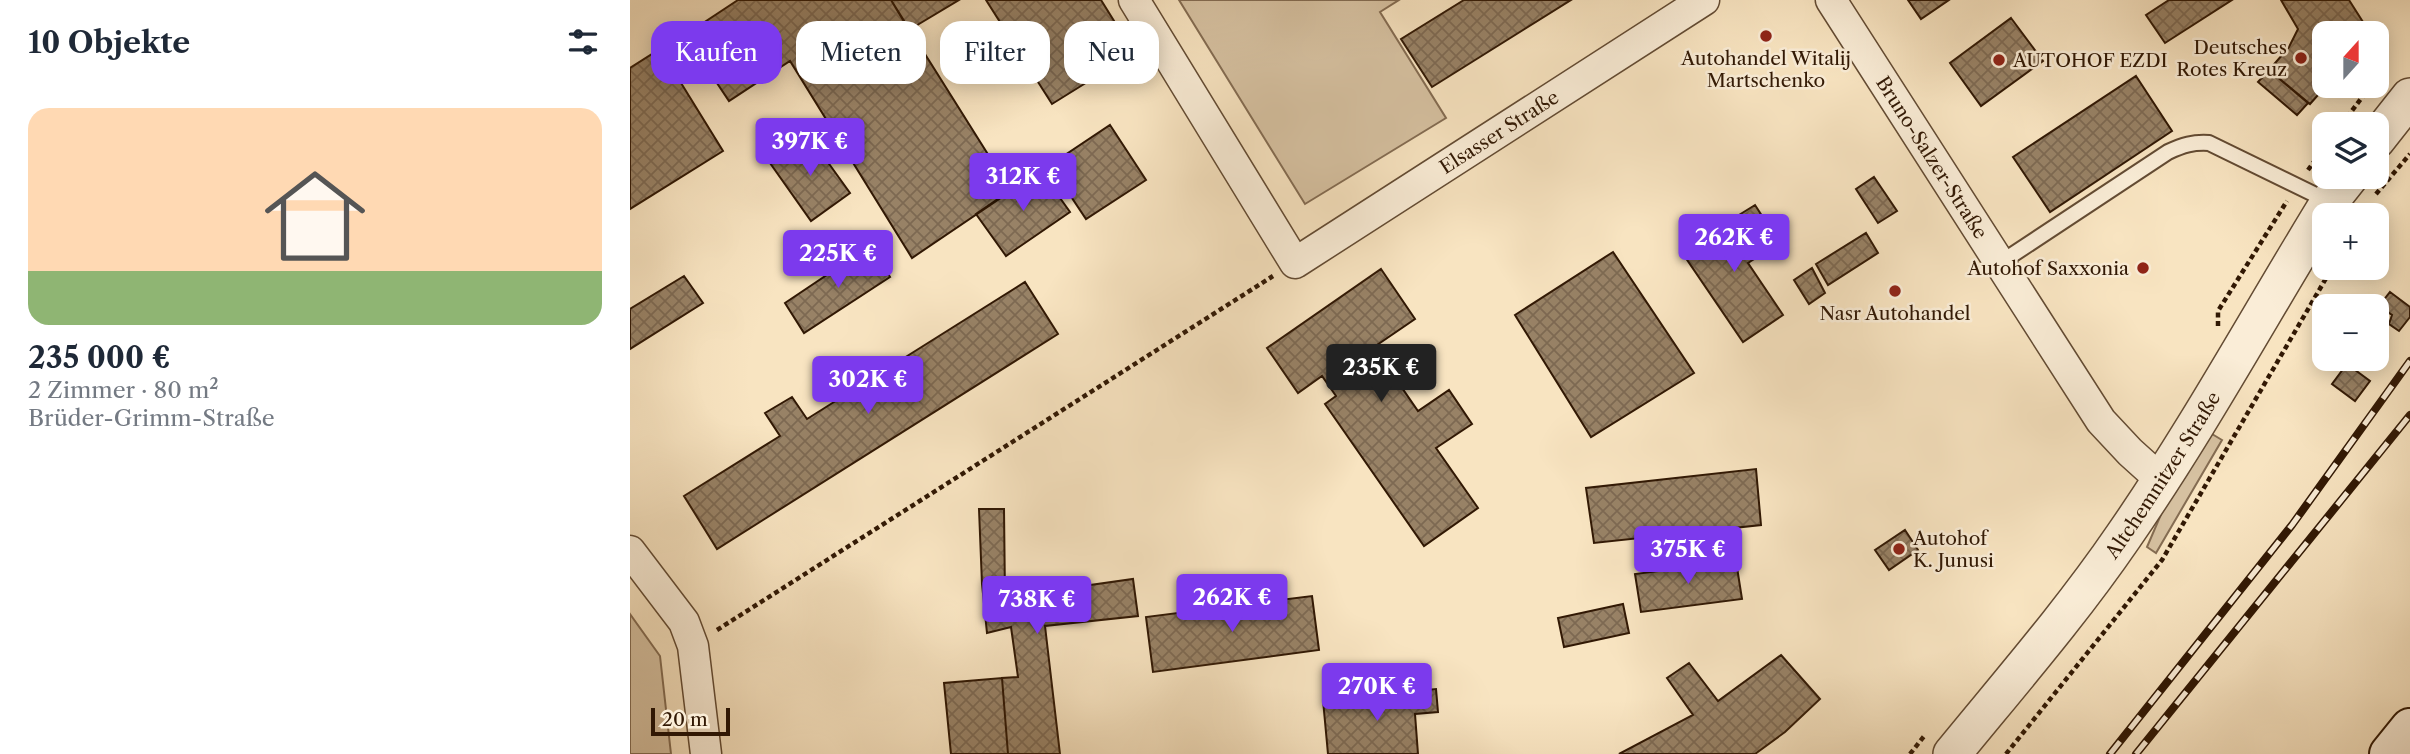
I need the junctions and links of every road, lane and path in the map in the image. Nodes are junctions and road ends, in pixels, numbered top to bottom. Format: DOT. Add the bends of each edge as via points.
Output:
graph roads {
  1 [pos="1134,0"];
  2 [pos="1703,0"];
  3 [pos="1830,0"];
  4 [pos="2410,97"];
  5 [pos="2389,124"];
  6 [pos="2410,154"];
  7 [pos="2350,193"];
  8 [pos="1295,263"];
  9 [pos="2000,263"];
  10 [pos="2325,280"];
  11 [pos="2161,480"];
  12 [pos="630,551"];
  13 [pos="693,646"];
  14 [pos="2410,728"];
  15 [pos="1939,744"];
  16 [pos="706,754"];
  17 [pos="1910,754"];
  18 [pos="2006,754"];
  19 [pos="2389,754"];
  1 -- 8 [label="street"];
  2 -- 8 [label="street, Elsasser Straße"];
  3 -- 9 [label="street, Bruno-Salzer-Straße"];
  4 -- 5 [label="street"];
  6 -- 7 [label="path"];
  7 -- 9 [label="lane" via="2209,143 2183,144"];
  7 -- 11 [label="street, Altchemnitzer Straße"];
  8 -- 13 [label="path"];
  9 -- 11 [label="street, Bruno-Salzer-Straße" via="2101,421"];
  10 -- 18 [label="path" via="2162,560"];
  11 -- 15 [label="street, Altchemnitzer Straße" via="2032,656"];
  12 -- 13 [label="street" via="684,622"];
  13 -- 16 [label="street"];
  14 -- 19 [label="main road"];
  15 -- 17 [label="path"];
}
